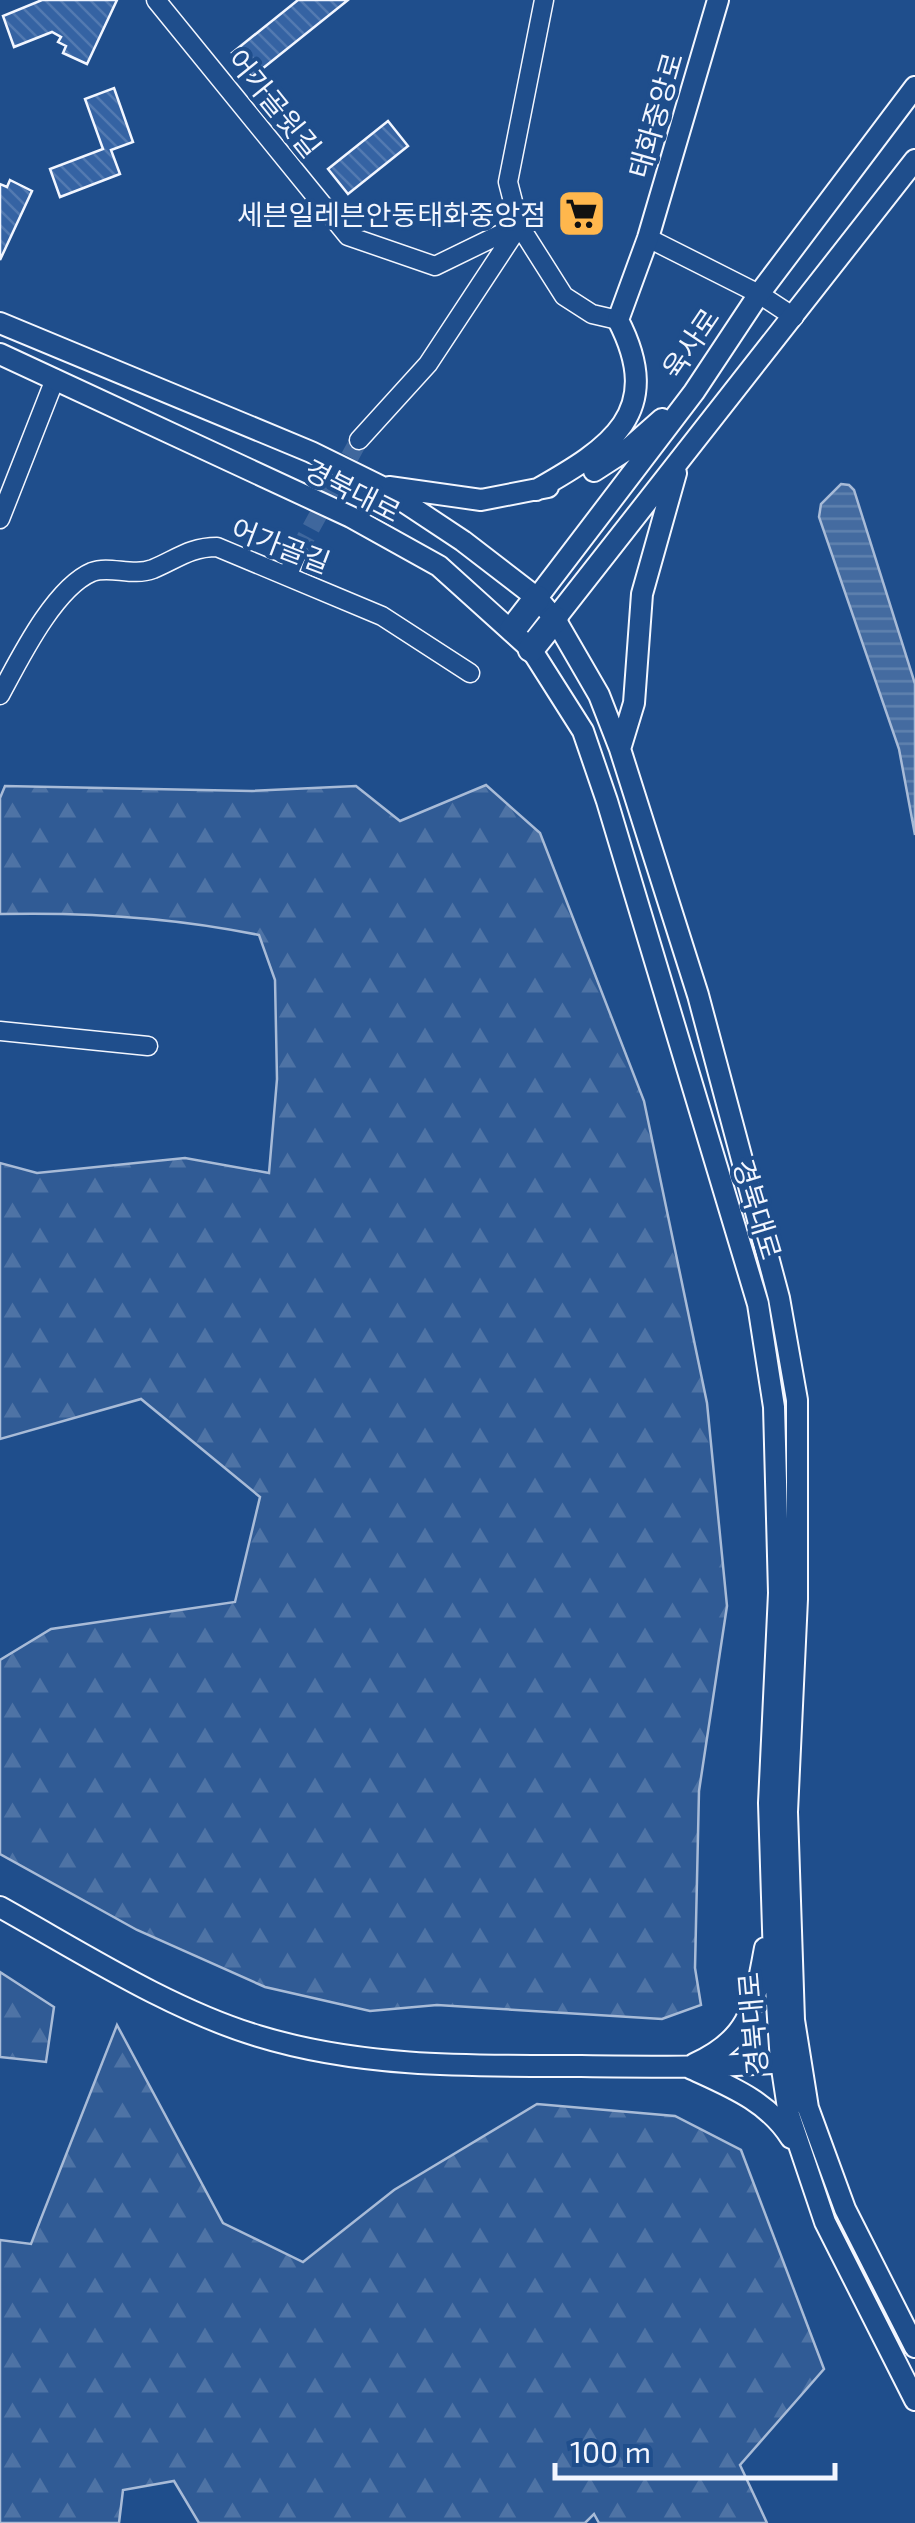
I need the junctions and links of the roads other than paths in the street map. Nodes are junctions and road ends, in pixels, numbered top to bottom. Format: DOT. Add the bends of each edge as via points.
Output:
graph roads {
  1 [pos="156,0"];
  2 [pos="544,0"];
  3 [pos="718,0"];
  4 [pos="915,87"];
  5 [pos="915,160"];
  6 [pos="519,225"];
  7 [pos="648,238"];
  8 [pos="759,294"];
  9 [pos="794,318"];
  10 [pos="618,320"];
  11 [pos="0,323"];
  12 [pos="0,354"];
  13 [pos="55,379"];
  14 [pos="694,392"];
  15 [pos="359,440"];
  16 [pos="679,460"];
  17 [pos="380,486"];
  18 [pos="6,487"];
  19 [pos="536,490"];
  20 [pos="0,519"];
  21 [pos="298,552"];
  22 [pos="287,576"];
  23 [pos="537,598"];
  24 [pos="555,619"];
  25 [pos="513,629"];
  26 [pos="532,649"];
  27 [pos="470,673"];
  28 [pos="0,694"];
  29 [pos="620,748"];
  30 [pos="0,1030"];
  31 [pos="148,1046"];
  32 [pos="772,1906"];
  33 [pos="0,1907"];
  34 [pos="791,2061"];
  35 [pos="688,2067"];
  36 [pos="803,2158"];
  37 [pos="915,2348"];
  38 [pos="915,2400"];
  1 -- 6 [label="street, 어가골윗길" via="348,236 435,266"];
  2 -- 6 [label="street" via="508,182"];
  3 -- 7 [label="street, 태화중앙로"];
  4 -- 8 [label="street, 육사로"];
  5 -- 9 [label="street"];
  6 -- 10 [label="street" via="564,296 592,314"];
  6 -- 15 [label="street" via="428,364"];
  7 -- 8 [label="street"];
  7 -- 10 [label="street, 태화중앙로"];
  8 -- 9 [label="street"];
  8 -- 14 [label="street, 육사로"];
  9 -- 16 [label="street"];
  10 -- 19 [label="street" via="636,374 621,430 586,462"];
  11 -- 17 [label="street, 경북대로"];
  12 -- 13 [label="street, 경북대로"];
  13 -- 18 [label="street"];
  13 -- 25 [label="street, 경북대로" via="351,517 439,566"];
  14 -- 19 [label="street" via="590,473"];
  14 -- 23 [label="street, 육사로"];
  16 -- 24 [label="street"];
  16 -- 29 [label="street" via="642,594 634,703"];
  17 -- 19 [label="street" via="482,500"];
  17 -- 23 [label="street, 경북대로"];
  18 -- 20 [label="street"];
  21 -- 22 [label="street"];
  22 -- 27 [label="street, 어가골길" via="382,616"];
  22 -- 28 [label="street, 어가골길" via="198,547 134,574 96,570 76,582 32,634"];
  23 -- 24 [label="street, 경북대로"];
  23 -- 25 [label="main road, 육사로"];
  24 -- 26 [label="main road"];
  24 -- 29 [label="street, 경북대로"];
  25 -- 26 [label="street, 경북대로"];
  26 -- 32 [label="street, 경북대로" via="583,732 608,801 758,1304 774,1408 779,1593 768,1804"];
  29 -- 34 [label="street, 경북대로" via="698,994 779,1298 797,1400 787,1812"];
  30 -- 31 [label="street"];
  32 -- 34 [label="street, 경북대로"];
  32 -- 35 [label="street" via="755,2002 743,2030"];
  33 -- 35 [label="street" via="178,2003 255,2036 340,2057"];
  34 -- 35 [label="street"];
  34 -- 36 [label="street, 경북대로" via="789,2115"];
  34 -- 37 [label="street, 경북대로" via="845,2209"];
  35 -- 36 [label="street" via="769,2110"];
  36 -- 38 [label="street, 경북대로" via="825,2222"];
}
